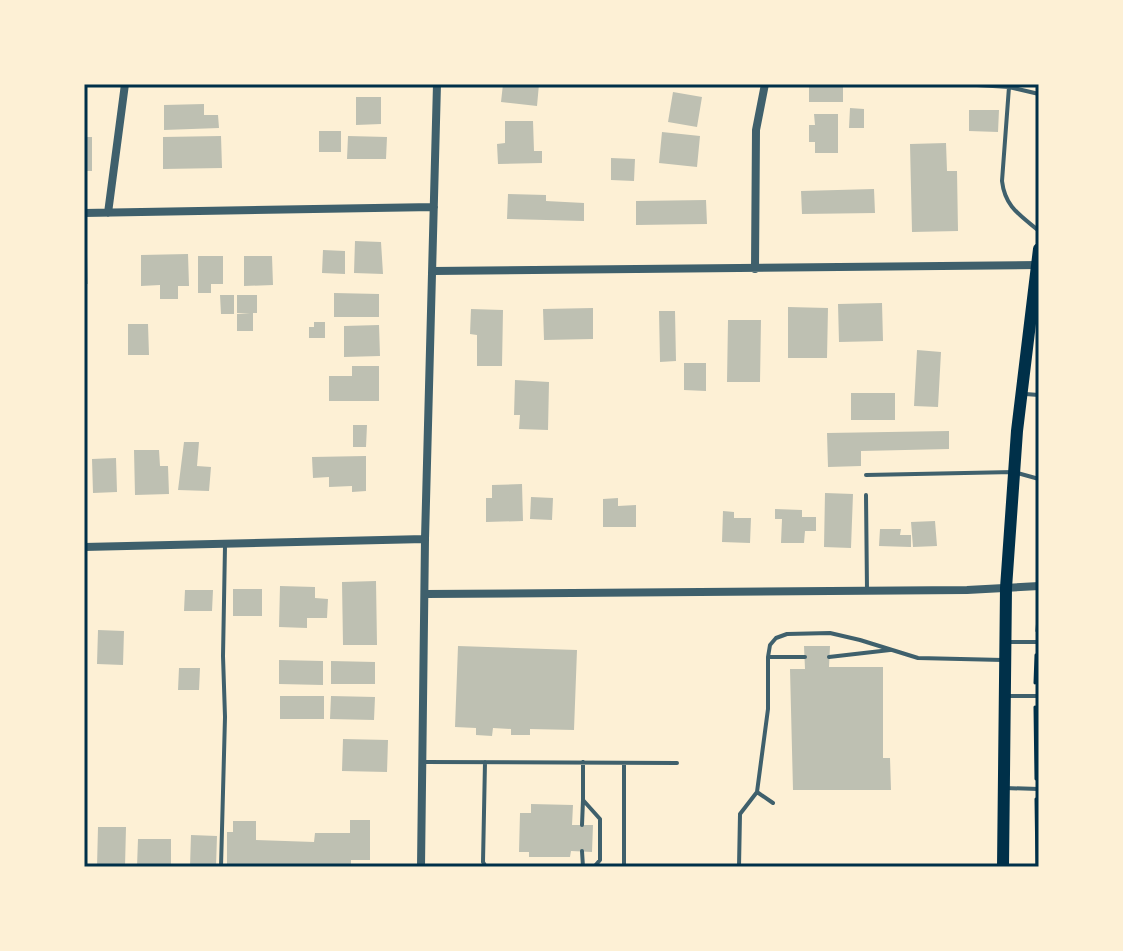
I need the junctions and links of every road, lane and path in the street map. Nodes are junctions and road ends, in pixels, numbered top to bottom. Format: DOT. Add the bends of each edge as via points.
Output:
graph roads {
  1 [pos="125,84"];
  2 [pos="437,84"];
  3 [pos="765,84"];
  4 [pos="961,84"];
  5 [pos="1009,87"];
  6 [pos="1039,94"];
  7 [pos="434,207"];
  8 [pos="84,213"];
  9 [pos="108,213"];
  10 [pos="1039,231"];
  11 [pos="1039,249"];
  12 [pos="1038,265"];
  13 [pos="755,269"];
  14 [pos="433,271"];
  15 [pos="1021,393"];
  16 [pos="1039,395"];
  17 [pos="1014,472"];
  18 [pos="866,475"];
  19 [pos="1039,479"];
  20 [pos="866,495"];
  21 [pos="425,539"];
  22 [pos="225,544"];
  23 [pos="84,547"];
  24 [pos="1039,586"];
  25 [pos="1006,588"];
  26 [pos="867,590"];
  27 [pos="426,594"];
  28 [pos="1039,603"];
  29 [pos="1005,642"];
  30 [pos="1038,642"];
  31 [pos="892,649"];
  32 [pos="768,657"];
  33 [pos="805,657"];
  34 [pos="829,657"];
  35 [pos="1005,660"];
  36 [pos="1004,696"];
  37 [pos="1037,696"];
  38 [pos="421,761"];
  39 [pos="485,762"];
  40 [pos="583,762"];
  41 [pos="624,763"];
  42 [pos="677,763"];
  43 [pos="1003,788"];
  44 [pos="1038,789"];
  45 [pos="757,792"];
  46 [pos="583,800"];
  47 [pos="773,803"];
  48 [pos="582,825"];
  49 [pos="582,851"];
  50 [pos="484,865"];
  51 [pos="221,867"];
  52 [pos="421,867"];
  53 [pos="583,867"];
  54 [pos="594,867"];
  55 [pos="624,867"];
  56 [pos="739,867"];
  57 [pos="1003,867"];
  58 [pos="1037,867"];
  1 -- 9 [label="street"];
  2 -- 7 [label="street"];
  3 -- 13 [label="street" via="756,130"];
  4 -- 5 [label="lane"];
  5 -- 6 [label="lane"];
  5 -- 10 [label="lane" via="1004,195"];
  7 -- 9 [label="street"];
  7 -- 14 [label="street"];
  8 -- 9 [label="street"];
  11 -- 12 [label="main road"];
  12 -- 13 [label="street"];
  12 -- 15 [label="main road"];
  13 -- 14 [label="street"];
  14 -- 21 [label="street"];
  15 -- 16 [label="lane"];
  15 -- 17 [label="main road"];
  17 -- 18 [label="lane"];
  17 -- 19 [label="lane"];
  17 -- 25 [label="main road"];
  20 -- 26 [label="lane"];
  21 -- 22 [label="street"];
  21 -- 27 [label="street"];
  22 -- 23 [label="street"];
  22 -- 51 [label="lane"];
  24 -- 25 [label="street"];
  25 -- 26 [label="street"];
  25 -- 29 [label="main road"];
  26 -- 27 [label="street"];
  27 -- 38 [label="street"];
  28 -- 30 [label="path"];
  29 -- 30 [label="lane"];
  29 -- 35 [label="main road"];
  30 -- 37 [label="path"];
  31 -- 32 [label="lane" via="830,633 787,634 770,645"];
  31 -- 34 [label="lane"];
  31 -- 35 [label="lane" via="918,658"];
  32 -- 33 [label="lane"];
  32 -- 45 [label="lane" via="768,709"];
  35 -- 36 [label="main road"];
  36 -- 37 [label="lane"];
  36 -- 43 [label="main road"];
  37 -- 44 [label="path"];
  38 -- 39 [label="lane"];
  38 -- 52 [label="street"];
  39 -- 40 [label="lane"];
  39 -- 50 [label="lane"];
  40 -- 41 [label="lane"];
  40 -- 46 [label="lane"];
  41 -- 42 [label="lane"];
  41 -- 55 [label="lane"];
  43 -- 44 [label="lane"];
  43 -- 57 [label="main road"];
  44 -- 58 [label="path"];
  45 -- 47 [label="lane"];
  45 -- 56 [label="lane" via="740,814"];
  46 -- 48 [label="lane"];
  46 -- 54 [label="lane" via="600,819 600,860"];
  49 -- 53 [label="lane"];
}
